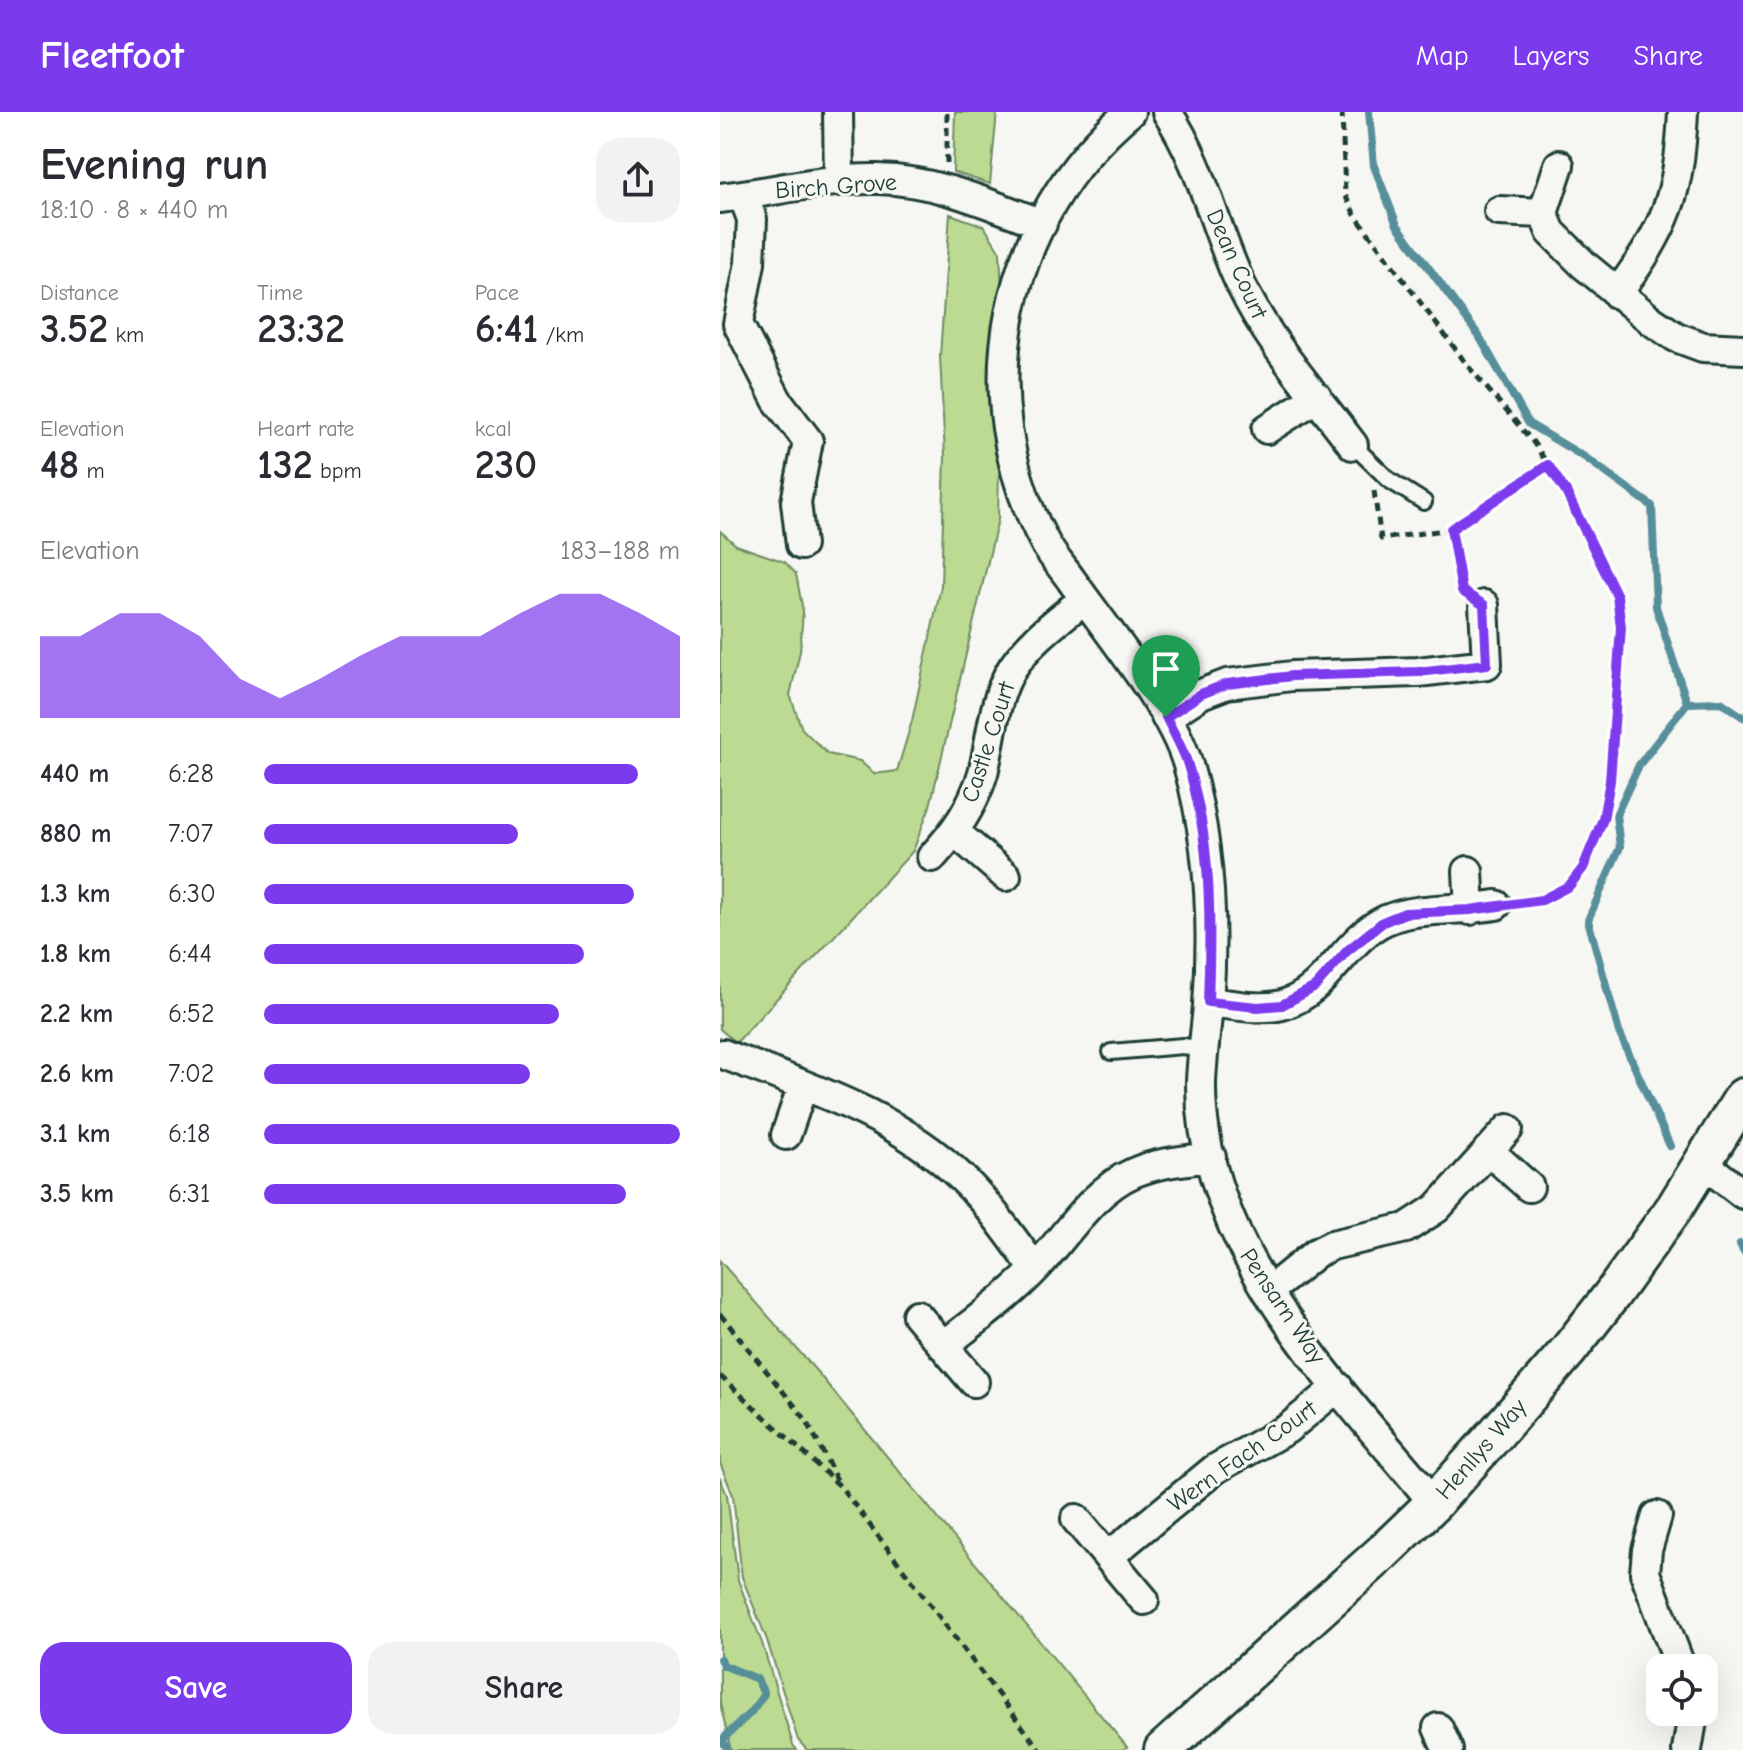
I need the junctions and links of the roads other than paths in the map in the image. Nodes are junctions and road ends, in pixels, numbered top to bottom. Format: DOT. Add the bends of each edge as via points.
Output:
graph roads {
  1 [pos="838,112"];
  2 [pos="1130,112"];
  3 [pos="1167,112"];
  4 [pos="1683,112"];
  5 [pos="1559,165"];
  6 [pos="839,181"];
  7 [pos="732,197"];
  8 [pos="1499,211"];
  9 [pos="1543,213"];
  10 [pos="1042,224"];
  11 [pos="1617,294"];
  12 [pos="1743,349"];
  13 [pos="1317,397"];
  14 [pos="1267,429"];
  15 [pos="1353,445"];
  16 [pos="1424,502"];
  17 [pos="801,545"];
  18 [pos="1084,599"];
  19 [pos="1484,605"];
  20 [pos="1166,717"];
  21 [pos="955,832"];
  22 [pos="932,857"];
  23 [pos="1468,871"];
  24 [pos="1006,876"];
  25 [pos="1208,1002"];
  26 [pos="1204,1049"];
  27 [pos="1111,1052"];
  28 [pos="723,1054"];
  29 [pos="803,1085"];
  30 [pos="1743,1097"];
  31 [pos="1508,1129"];
  32 [pos="786,1135"];
  33 [pos="1488,1150"];
  34 [pos="1211,1157"];
  35 [pos="1703,1163"];
  36 [pos="1529,1187"];
  37 [pos="1743,1194"];
  38 [pos="1035,1269"];
  39 [pos="1268,1292"];
  40 [pos="917,1315"];
  41 [pos="943,1346"];
  42 [pos="974,1382"];
  43 [pos="1338,1387"];
  44 [pos="1434,1503"];
  45 [pos="1657,1516"];
  46 [pos="1076,1519"];
  47 [pos="1108,1557"];
  48 [pos="1144,1600"];
  49 [pos="1676,1654"];
  50 [pos="1691,1726"];
  51 [pos="1177,1746"];
  52 [pos="1687,1750"];
  1 -- 6 [label="street"];
  2 -- 10 [label="street, Pensarn Way" via="1088,151"];
  3 -- 13 [label="street, Dean Court" via="1201,175 1225,247 1260,323"];
  4 -- 11 [label="street" via="1681,156 1663,225"];
  5 -- 9 [label="street"];
  6 -- 7 [label="street, Birch Grove"];
  6 -- 10 [label="street, Birch Grove" via="914,182"];
  7 -- 17 [label="street" via="752,219 738,324 777,400 808,441 796,502"];
  8 -- 9 [label="street"];
  9 -- 11 [label="street" via="1551,232"];
  10 -- 18 [label="street, Pensarn Way" via="1008,310 1002,360 1005,403 1026,501 1045,544"];
  11 -- 12 [label="street" via="1676,337 1703,347"];
  13 -- 14 [label="street"];
  13 -- 15 [label="street, Dean Court"];
  15 -- 16 [label="lane" via="1389,480"];
  18 -- 20 [label="street, Pensarn Way"];
  18 -- 21 [label="street, Castle Court" via="1033,641 1012,669 996,709 982,775"];
  19 -- 20 [label="street" via="1498,663 1227,684"];
  20 -- 25 [label="street, Pensarn Way" via="1186,760 1202,820 1211,938"];
  21 -- 22 [label="street, Castle Court"];
  21 -- 24 [label="street"];
  23 -- 25 [label="street" via="1483,907 1405,913 1383,922 1315,987 1282,1005"];
  25 -- 26 [label="street, Pensarn Way"];
  26 -- 27 [label="lane"];
  26 -- 34 [label="street, Pensarn Way" via="1203,1121"];
  28 -- 29 [label="street"];
  29 -- 32 [label="street"];
  29 -- 38 [label="street" via="879,1117 928,1148 963,1178"];
  30 -- 35 [label="street, Henllys Way"];
  31 -- 33 [label="street"];
  33 -- 36 [label="street"];
  33 -- 39 [label="street" via="1427,1215 1406,1228 1332,1245"];
  34 -- 38 [label="street" via="1157,1165 1106,1189"];
  34 -- 39 [label="street, Pensarn Way" via="1230,1220"];
  35 -- 37 [label="street"];
  35 -- 44 [label="street, Henllys Way" via="1577,1340"];
  38 -- 41 [label="street"];
  39 -- 43 [label="street, Pensarn Way"];
  40 -- 41 [label="street"];
  41 -- 42 [label="street"];
  43 -- 44 [label="street, Pensarn Way"];
  43 -- 47 [label="street, Wern Fach Court" via="1287,1429 1215,1469"];
  44 -- 51 [label="street, Henllys Way"];
  45 -- 49 [label="street" via="1645,1573"];
  46 -- 47 [label="street"];
  47 -- 48 [label="street"];
  50 -- 52 [label="street"];
}
